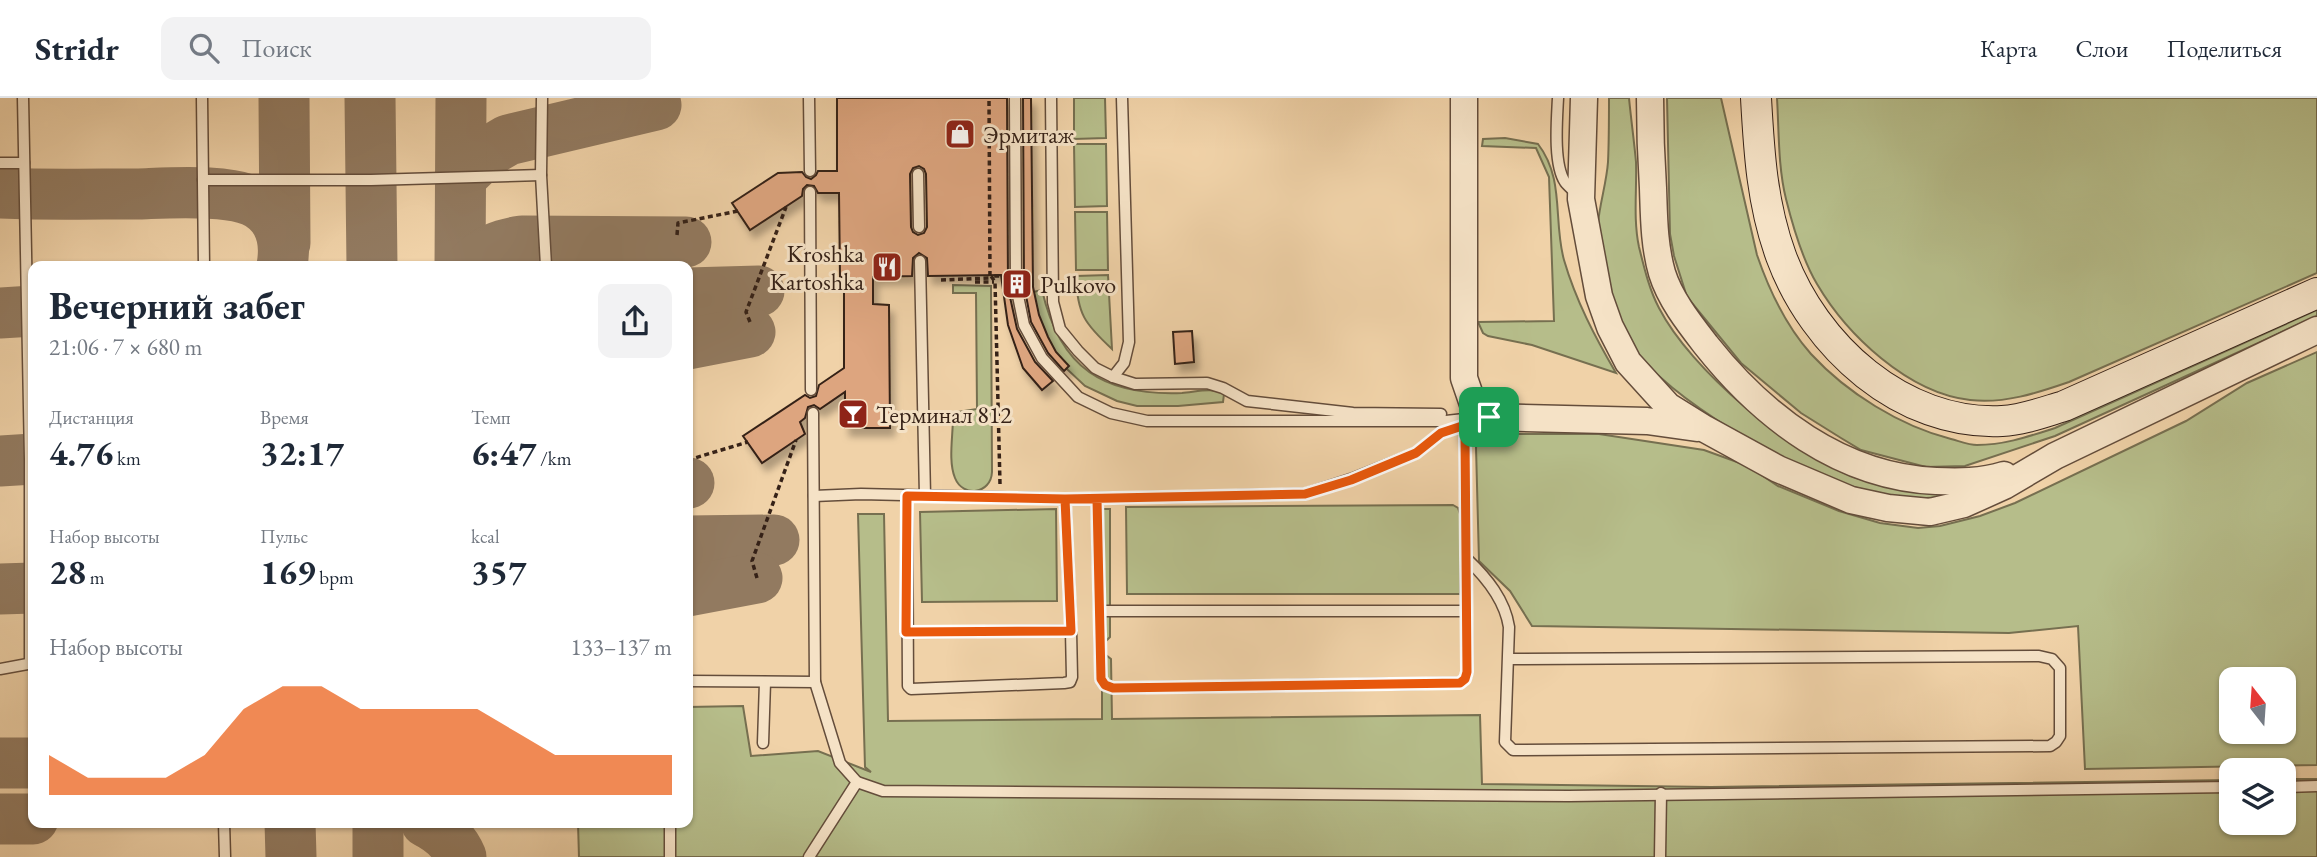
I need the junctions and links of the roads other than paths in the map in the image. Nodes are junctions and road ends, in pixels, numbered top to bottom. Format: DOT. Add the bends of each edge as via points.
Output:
graph roads {
  1 [pos="23,98"];
  2 [pos="202,98"];
  3 [pos="542,98"];
  4 [pos="809,98"];
  5 [pos="1015,98"];
  6 [pos="1051,98"];
  7 [pos="1122,98"];
  8 [pos="1464,98"];
  9 [pos="1558,98"];
  10 [pos="1584,98"];
  11 [pos="1756,98"];
  12 [pos="1650,110"];
  13 [pos="0,163"];
  14 [pos="24,163"];
  15 [pos="810,171"];
  16 [pos="918,174"];
  17 [pos="541,175"];
  18 [pos="203,180"];
  19 [pos="810,192"];
  20 [pos="1581,199"];
  21 [pos="919,227"];
  22 [pos="204,261"];
  23 [pos="546,261"];
  24 [pos="920,261"];
  25 [pos="2317,293"];
  26 [pos="2317,330"];
  27 [pos="28,360"];
  28 [pos="1113,377"];
  29 [pos="811,390"];
  30 [pos="813,413"];
  31 [pos="1489,417"];
  32 [pos="1705,429"];
  33 [pos="2055,456"];
  34 [pos="814,496"];
  35 [pos="907,496"];
  36 [pos="925,496"];
  37 [pos="1065,499"];
  38 [pos="1097,499"];
  39 [pos="1467,559"];
  40 [pos="1100,611"];
  41 [pos="1466,611"];
  42 [pos="1071,631"];
  43 [pos="906,632"];
  44 [pos="1508,659"];
  45 [pos="28,664"];
  46 [pos="0,669"];
  47 [pos="693,681"];
  48 [pos="765,681"];
  49 [pos="815,682"];
  50 [pos="763,743"];
  51 [pos="857,782"];
  52 [pos="2317,786"];
  53 [pos="2219,787"];
  54 [pos="2296,787"];
  55 [pos="1661,793"];
  56 [pos="224,828"];
  57 [pos="670,828"];
  58 [pos="225,857"];
  59 [pos="670,857"];
  60 [pos="809,857"];
  61 [pos="1660,857"];
  1 -- 14 [label="lane"];
  2 -- 18 [label="lane"];
  3 -- 17 [label="lane"];
  4 -- 15 [label="lane"];
  5 -- 31 [label="lane" via="1016,286 1024,325 1042,358 1078,397 1111,413 1147,421"];
  6 -- 28 [label="lane" via="1053,302 1060,329 1095,368"];
  7 -- 28 [label="lane" via="1129,342 1124,363"];
  8 -- 31 [label="street" via="1464,378 1474,407"];
  9 -- 20 [label="lane" via="1560,166 1565,182"];
  10 -- 20 [label="street"];
  11 -- 25 [label="main road" via="1767,207 1781,257 1807,309 1860,369 1934,413 2004,421 2064,406"];
  12 -- 33 [label="street" via="1654,235 1662,274 1698,335 1726,370 1775,417 1826,451 1870,471 1909,480 1977,482"];
  13 -- 14 [label="lane"];
  14 -- 27 [label="lane"];
  16 -- 21 [label="lane"];
  17 -- 18 [label="lane"];
  17 -- 23 [label="lane"];
  18 -- 22 [label="lane"];
  19 -- 29 [label="lane"];
  20 -- 32 [label="street" via="1609,327 1628,362 1668,406"];
  24 -- 36 [label="lane"];
  26 -- 33 [label="street"];
  28 -- 31 [label="lane" via="1135,384 1207,383 1247,401 1353,413"];
  30 -- 34 [label="lane"];
  31 -- 32 [label="street" via="1647,422"];
  31 -- 38 [label="lane" via="1441,433 1416,453 1305,494"];
  31 -- 39 [label="lane" via="1465,437"];
  32 -- 33 [label="street" via="1777,469 1851,500 1930,512 1964,504"];
  34 -- 35 [label="lane"];
  34 -- 49 [label="lane"];
  35 -- 36 [label="lane"];
  35 -- 43 [label="lane"];
  36 -- 37 [label="lane"];
  37 -- 38 [label="lane"];
  37 -- 42 [label="lane"];
  38 -- 40 [label="lane"];
  39 -- 41 [label="lane"];
  39 -- 44 [label="lane" via="1481,572 1507,613"];
  40 -- 41 [label="lane"];
  40 -- 41 [label="lane" via="1101,679 1113,688 1460,683 1467,672"];
  42 -- 43 [label="lane"];
  42 -- 43 [label="lane" via="1070,682 911,689 906,680"];
  44 -- 44 [label="lane" via="1505,742 1513,751 2050,746 2060,736 2060,668 2052,659 2039,656"];
  45 -- 46 [label="lane"];
  47 -- 48 [label="lane"];
  48 -- 49 [label="lane"];
  48 -- 50 [label="lane"];
  49 -- 51 [label="lane" via="840,763"];
  51 -- 55 [label="lane" via="883,791"];
  51 -- 60 [label="lane"];
  52 -- 54 [label="lane"];
  53 -- 55 [label="lane"];
  55 -- 61 [label="lane"];
  56 -- 58 [label="lane"];
  57 -- 59 [label="lane"];
}
